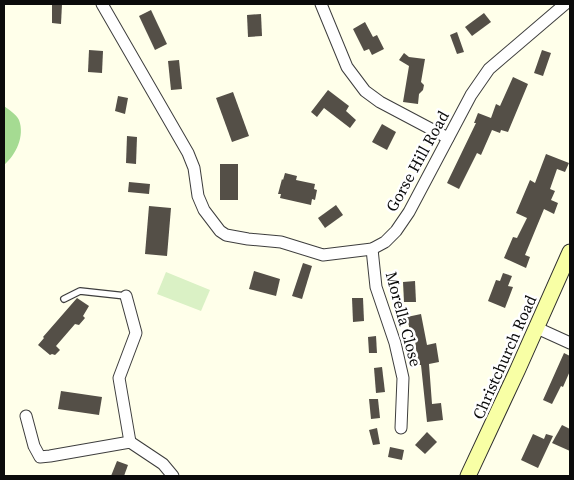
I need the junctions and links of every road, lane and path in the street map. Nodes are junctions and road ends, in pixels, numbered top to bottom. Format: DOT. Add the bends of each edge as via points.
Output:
graph roads {
  1 [pos="102,4"];
  2 [pos="321,4"];
  3 [pos="565,4"];
  4 [pos="448,138"];
  5 [pos="372,249"];
  6 [pos="570,252"];
  7 [pos="126,296"];
  8 [pos="64,299"];
  9 [pos="537,328"];
  10 [pos="570,343"];
  11 [pos="26,416"];
  12 [pos="401,428"];
  13 [pos="130,442"];
  14 [pos="173,476"];
  15 [pos="468,476"];
  1 -- 5 [label="street, Gorse Hill Road" via="188,153 198,196 220,231 232,237 281,242 323,255"];
  2 -- 4 [label="street" via="347,67 365,91 402,115"];
  3 -- 4 [label="street, Gorse Hill Road" via="490,69"];
  4 -- 5 [label="street, Gorse Hill Road" via="403,221 385,242"];
  5 -- 12 [label="street, Morella Close" via="376,287 403,378"];
  6 -- 9 [label="main road, Christchurch Road"];
  7 -- 8 [label="lane" via="80,290"];
  7 -- 13 [label="street" via="136,333 119,378"];
  9 -- 10 [label="street"];
  9 -- 15 [label="main road, Christchurch Road"];
  11 -- 13 [label="street" via="40,457"];
  13 -- 14 [label="street" via="163,464"];
}
